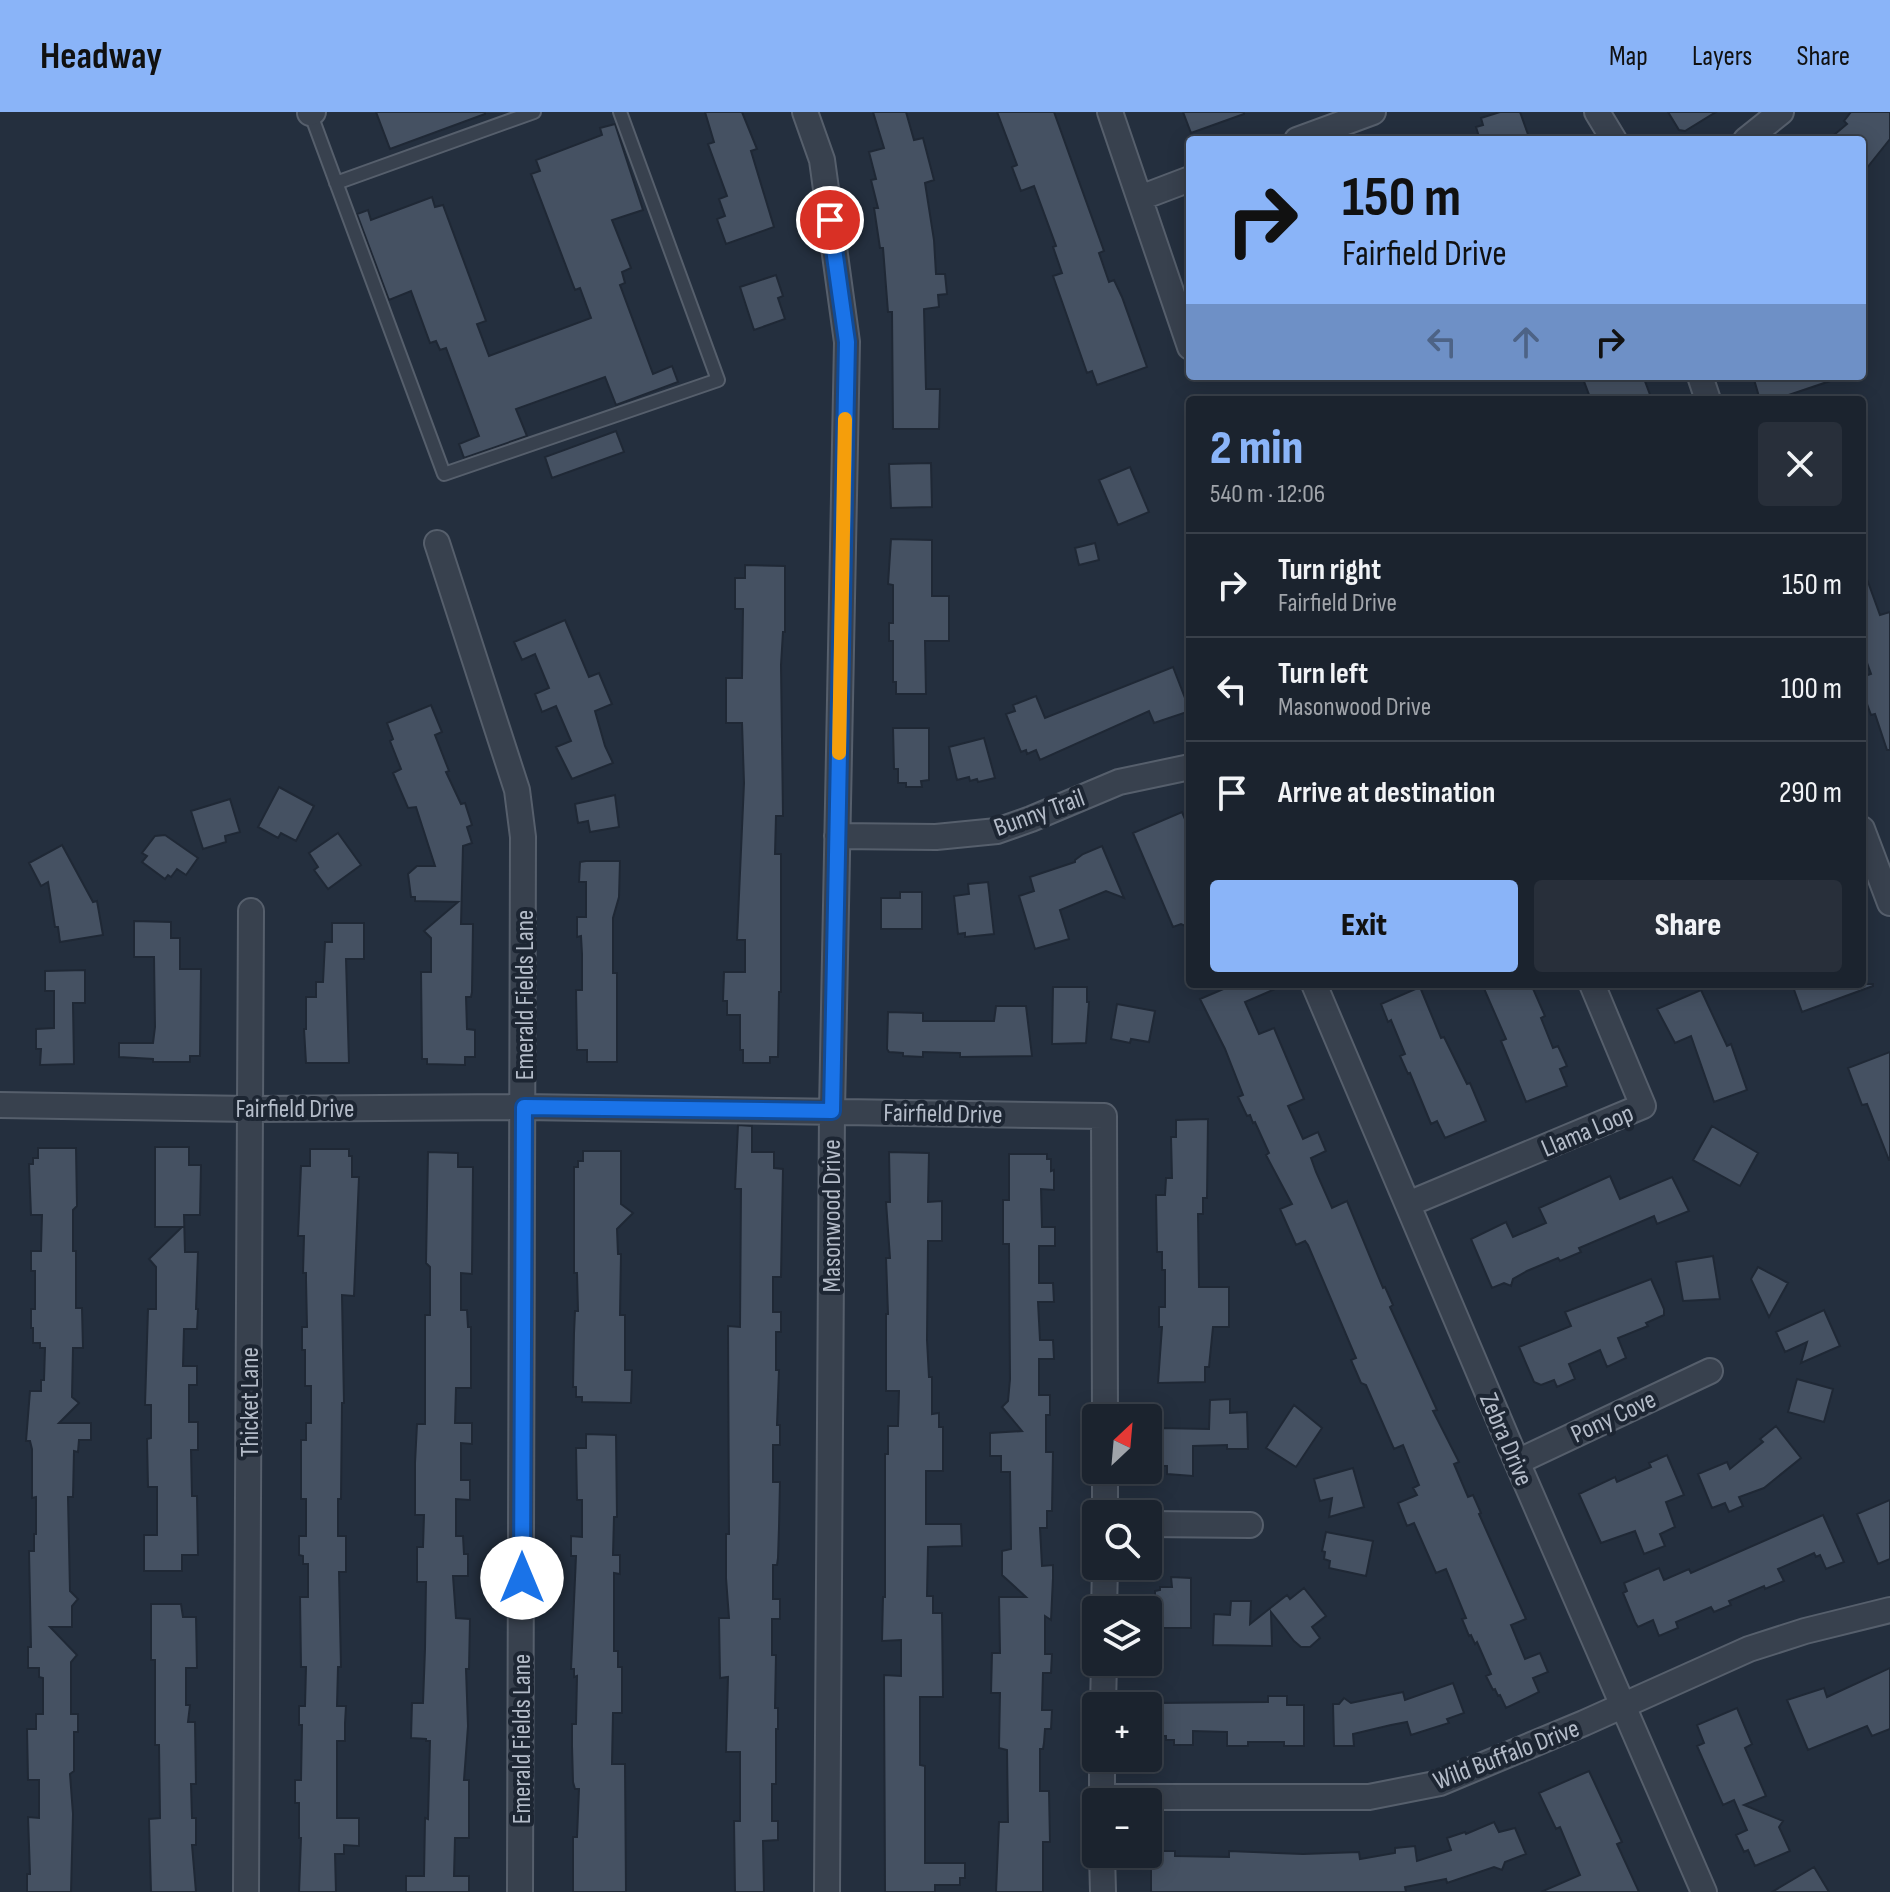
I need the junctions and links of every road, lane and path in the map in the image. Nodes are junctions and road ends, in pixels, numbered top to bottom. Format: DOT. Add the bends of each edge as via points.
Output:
graph roads {
  1 [pos="311,112"];
  2 [pos="534,112"];
  3 [pos="620,112"];
  4 [pos="805,112"];
  5 [pos="1110,112"];
  6 [pos="1373,112"];
  7 [pos="1597,112"];
  8 [pos="1781,112"];
  9 [pos="1308,136"];
  10 [pos="1612,136"];
  11 [pos="1751,136"];
  12 [pos="1186,181"];
  13 [pos="336,183"];
  14 [pos="1140,198"];
  15 [pos="1186,335"];
  16 [pos="437,543"];
  17 [pos="1186,768"];
  18 [pos="837,836"];
  19 [pos="1866,840"];
  20 [pos="1890,903"];
  21 [pos="251,911"];
  22 [pos="1316,988"];
  23 [pos="1594,988"];
  24 [pos="0,1105"];
  25 [pos="524,1107"];
  26 [pos="250,1109"];
  27 [pos="832,1111"];
  28 [pos="1408,1204"];
  29 [pos="1710,1371"];
  30 [pos="1105,1404"];
  31 [pos="1517,1462"];
  32 [pos="1162,1524"];
  33 [pos="1250,1525"];
  34 [pos="1890,1610"];
  35 [pos="1622,1704"];
  36 [pos="1162,1799"];
  37 [pos="1102,1868"];
  38 [pos="246,1892"];
  39 [pos="520,1892"];
  40 [pos="827,1892"];
  41 [pos="1103,1892"];
  42 [pos="1704,1892"];
  1 -- 13 [label="lane"];
  2 -- 13 [label="lane"];
  3 -- 13 [label="lane" via="718,380 444,474"];
  4 -- 18 [label="street, Masonwood Drive" via="822,160 847,342"];
  5 -- 14 [label="street"];
  6 -- 9 [label="street"];
  7 -- 10 [label="street"];
  8 -- 11 [label="street"];
  12 -- 14 [label="street"];
  14 -- 15 [label="street"];
  16 -- 25 [label="street, Emerald Fields Lane" via="517,790 523,837"];
  17 -- 18 [label="street, Bunny Trail" via="1119,782 997,831 936,837"];
  18 -- 27 [label="street, Masonwood Drive"];
  19 -- 20 [label="street"];
  21 -- 26 [label="street, Thicket Lane"];
  22 -- 28 [label="street, Zebra Drive"];
  23 -- 28 [label="street, Llama Loop" via="1643,1106"];
  24 -- 26 [label="street, Fairfield Drive"];
  25 -- 26 [label="street, Fairfield Drive"];
  25 -- 27 [label="street, Fairfield Drive"];
  25 -- 39 [label="street, Emerald Fields Lane"];
  26 -- 38 [label="street, Thicket Lane"];
  27 -- 30 [label="street, Fairfield Drive" via="1104,1116"];
  27 -- 40 [label="street, Masonwood Drive"];
  28 -- 31 [label="street, Zebra Drive"];
  29 -- 31 [label="street, Pony Cove"];
  31 -- 35 [label="street, Zebra Drive"];
  32 -- 33 [label="street"];
  34 -- 35 [label="street, Wild Buffalo Drive" via="1749,1649"];
  35 -- 36 [label="street, Wild Buffalo Drive" via="1453,1778 1369,1797"];
  35 -- 42 [label="street, Zebra Drive"];
  37 -- 41 [label="street"];
}
